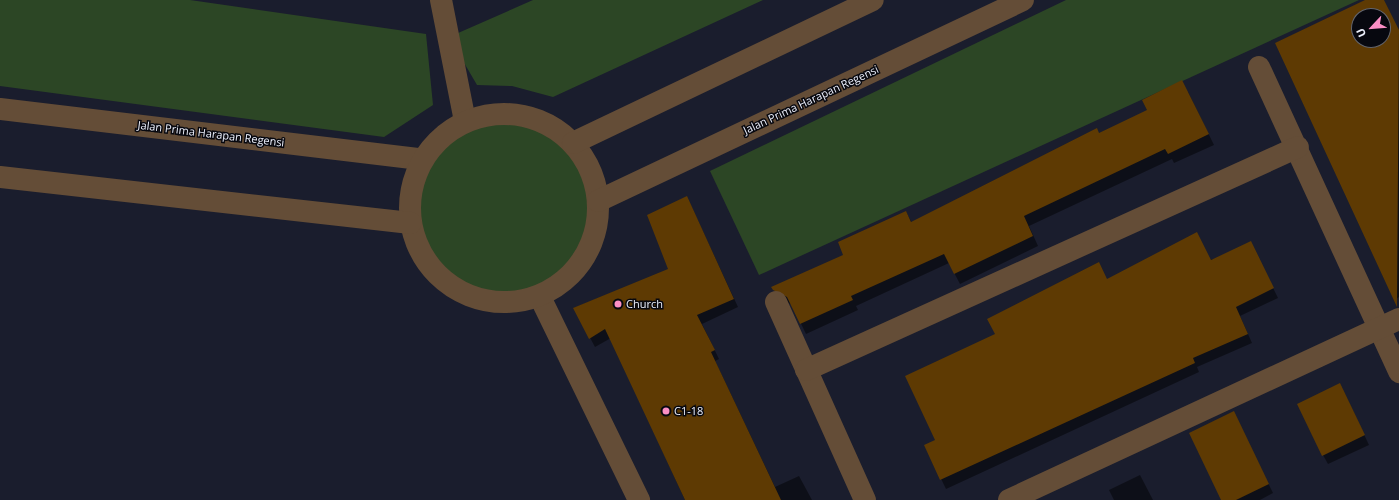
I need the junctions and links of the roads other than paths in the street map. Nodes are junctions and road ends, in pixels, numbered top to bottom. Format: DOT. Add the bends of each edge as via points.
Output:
graph roads {
  1 [pos="441,0"];
  2 [pos="873,0"];
  3 [pos="1023,0"];
  4 [pos="1259,67"];
  5 [pos="0,109"];
  6 [pos="465,121"];
  7 [pos="573,143"];
  8 [pos="1298,147"];
  9 [pos="422,159"];
  10 [pos="0,177"];
  11 [pos="598,201"];
  12 [pos="410,223"];
  13 [pos="540,297"];
  14 [pos="776,302"];
  15 [pos="1399,319"];
  16 [pos="1378,330"];
  17 [pos="806,370"];
  18 [pos="1399,372"];
  19 [pos="639,500"];
  20 [pos="865,500"];
  21 [pos="1009,500"];
  1 -- 6 [label="street"];
  2 -- 7 [label="street"];
  3 -- 11 [label="street, Jalan Prima Harapan Regensi"];
  4 -- 8 [label="street"];
  5 -- 9 [label="street, Jalan Prima Harapan Regensi"];
  6 -- 7 [label="street" via="494,113 522,115 550,125"];
  6 -- 9 [label="street" via="441,137"];
  7 -- 11 [label="street" via="590,170"];
  8 -- 16 [label="street"];
  8 -- 17 [label="street"];
  9 -- 12 [label="street" via="410,190"];
  10 -- 12 [label="street"];
  11 -- 13 [label="street" via="596,227 589,251 566,280"];
  12 -- 13 [label="street" via="420,253 440,278 465,295 495,303 523,304"];
  13 -- 19 [label="street"];
  14 -- 17 [label="street"];
  15 -- 16 [label="street"];
  16 -- 18 [label="street"];
  16 -- 21 [label="street"];
  17 -- 20 [label="street"];
}
